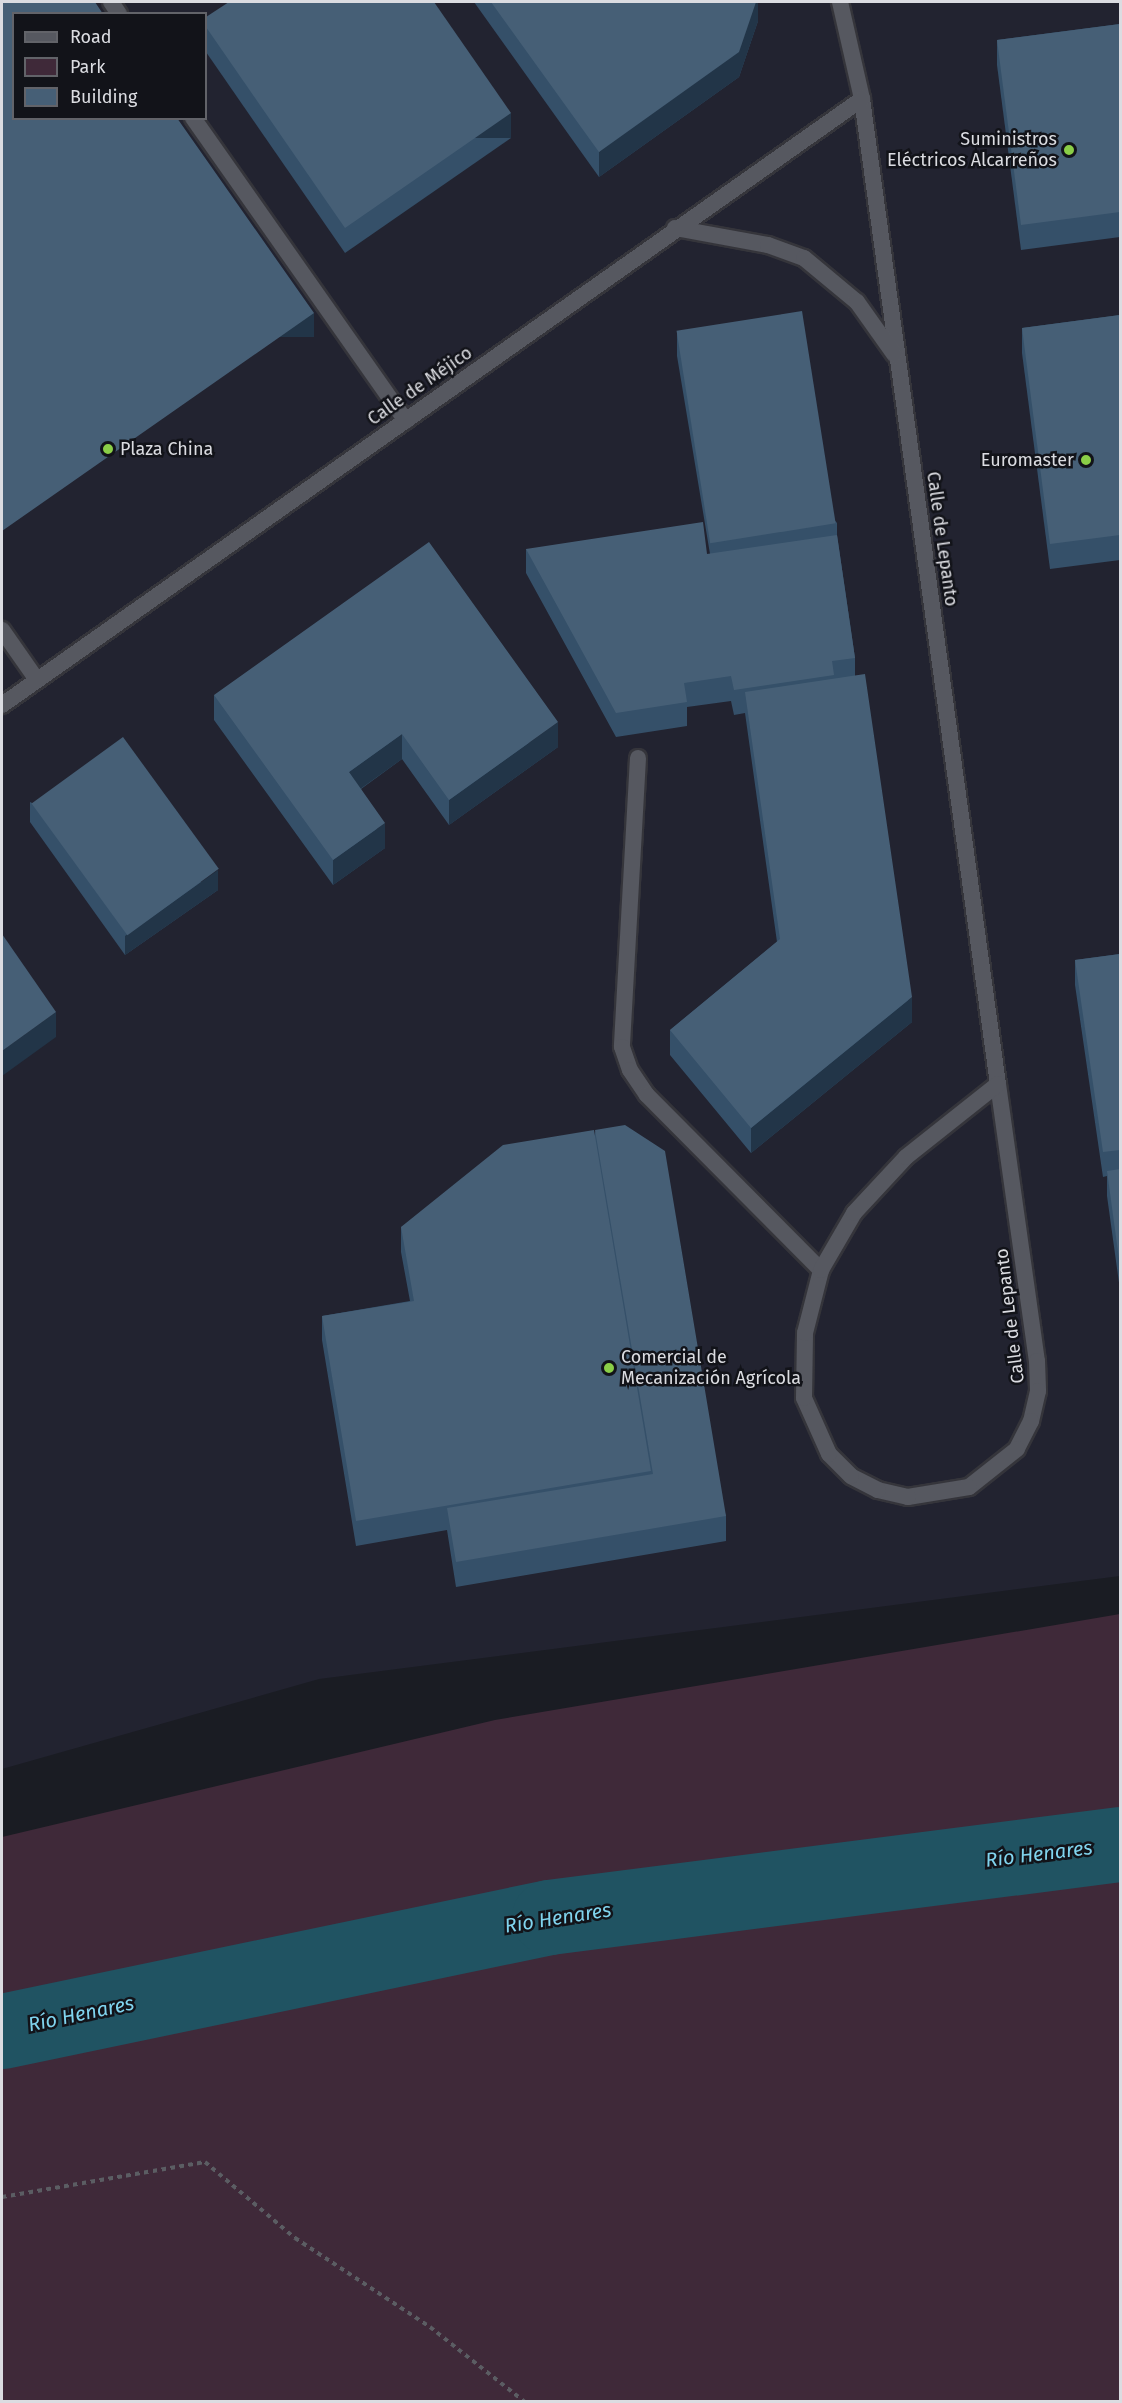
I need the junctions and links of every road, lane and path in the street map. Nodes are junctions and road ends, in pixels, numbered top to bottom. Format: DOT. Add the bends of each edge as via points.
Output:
graph roads {
  1 [pos="840,2"];
  2 [pos="862,99"];
  3 [pos="194,120"];
  4 [pos="675,228"];
  5 [pos="897,360"];
  6 [pos="406,421"];
  7 [pos="2,630"];
  8 [pos="37,680"];
  9 [pos="2,705"];
  10 [pos="639,758"];
  11 [pos="998,1084"];
  12 [pos="821,1270"];
  13 [pos="2,2197"];
  14 [pos="525,2402"];
  1 -- 2 [label="street, Calle de Lepanto"];
  2 -- 4 [label="street, Calle de Méjico"];
  2 -- 5 [label="street, Calle de Lepanto"];
  3 -- 6 [label="street"];
  4 -- 5 [label="street" via="768,245 804,258 831,275 857,302"];
  4 -- 6 [label="street, Calle de Méjico"];
  5 -- 11 [label="street, Calle de Lepanto"];
  6 -- 8 [label="street, Calle de Méjico"];
  7 -- 8 [label="street"];
  8 -- 9 [label="street, Calle de Méjico"];
  10 -- 12 [label="street" via="622,1047 630,1070 647,1095"];
  11 -- 12 [label="street, Calle de Lepanto" via="906,1157 854,1213"];
  11 -- 12 [label="street, Calle de Lepanto" via="1038,1391 1017,1449 996,1471 939,1496 908,1497 851,1476 829,1454 804,1398 805,1333"];
  13 -- 14 [label="path" via="205,2162 295,2238 430,2327"];
}
